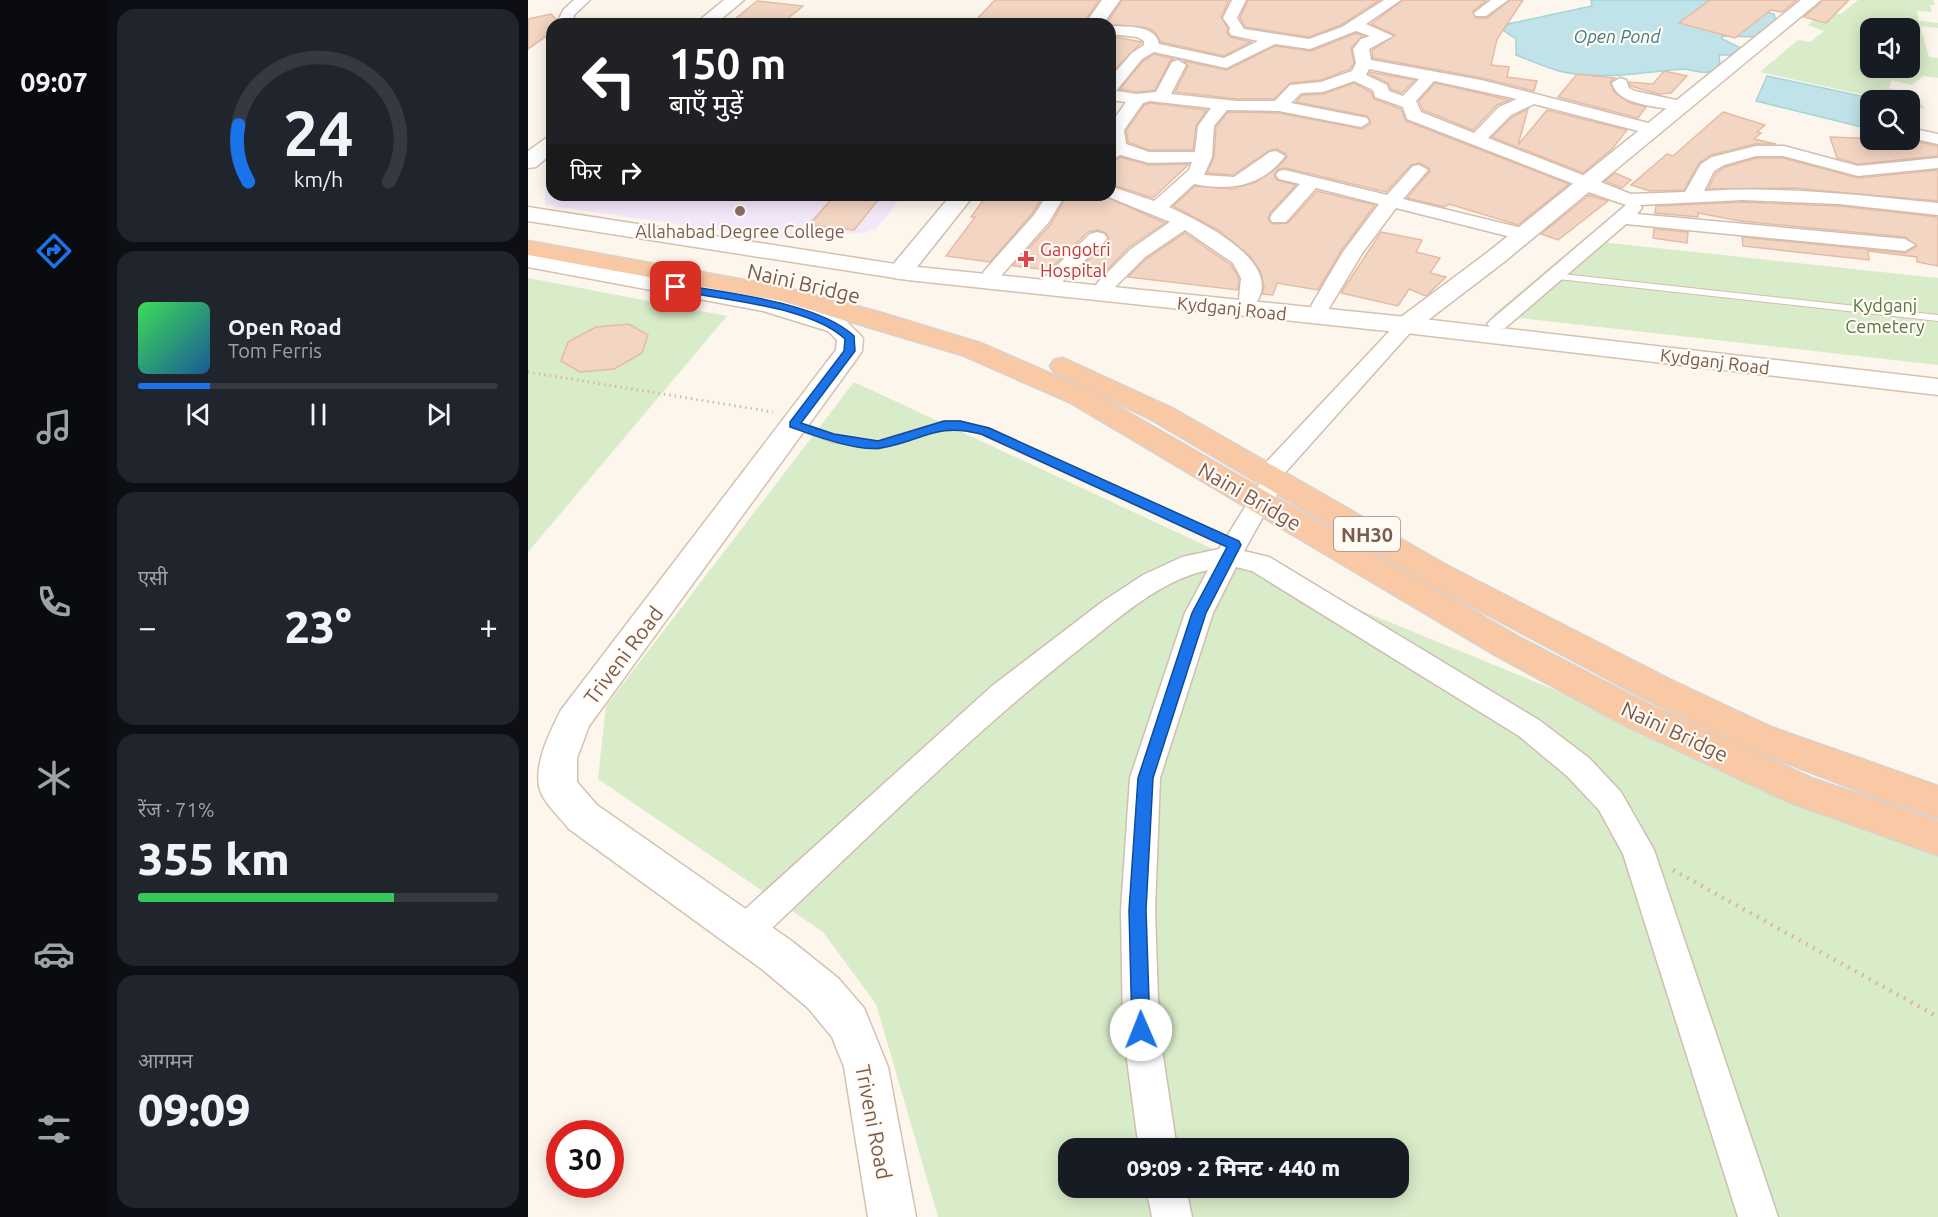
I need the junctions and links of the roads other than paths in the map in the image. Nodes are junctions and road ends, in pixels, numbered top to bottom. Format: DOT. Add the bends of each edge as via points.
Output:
graph roads {
  1 [pos="583,0"];
  2 [pos="735,0"];
  3 [pos="1111,0"];
  4 [pos="1239,0"];
  5 [pos="1501,0"];
  6 [pos="1812,0"];
  7 [pos="1369,2"];
  8 [pos="1390,2"];
  9 [pos="1481,13"];
  10 [pos="566,18"];
  11 [pos="712,18"];
  12 [pos="1098,18"];
  13 [pos="1357,26"];
  14 [pos="1116,31"];
  15 [pos="1273,39"];
  16 [pos="1152,47"];
  17 [pos="1119,58"];
  18 [pos="1136,60"];
  19 [pos="1178,65"];
  20 [pos="1360,70"];
  21 [pos="1430,76"];
  22 [pos="1116,82"];
  23 [pos="1620,83"];
  24 [pos="1164,92"];
  25 [pos="1116,96"];
  26 [pos="1534,98"];
  27 [pos="1137,99"];
  28 [pos="1284,100"];
  29 [pos="1406,102"];
  30 [pos="1224,104"];
  31 [pos="1679,106"];
  32 [pos="1360,122"];
  33 [pos="1116,129"];
  34 [pos="1650,129"];
  35 [pos="1920,135"];
  36 [pos="1938,139"];
  37 [pos="1476,141"];
  38 [pos="546,148"];
  39 [pos="1116,151"];
  40 [pos="1276,156"];
  41 [pos="1203,157"];
  42 [pos="1144,158"];
  43 [pos="528,162"];
  44 [pos="1938,163"];
  45 [pos="1419,170"];
  46 [pos="1285,175"];
  47 [pos="1192,178"];
  48 [pos="1312,182"];
  49 [pos="1584,183"];
  50 [pos="1116,184"];
  51 [pos="1116,191"];
  52 [pos="1769,196"];
  53 [pos="1691,197"];
  54 [pos="1839,198"];
  55 [pos="1629,199"];
  56 [pos="528,201"];
  57 [pos="958,201"];
  58 [pos="1052,201"];
  59 [pos="1389,201"];
  60 [pos="1157,208"];
  61 [pos="1938,208"];
  62 [pos="528,214"];
  63 [pos="1279,218"];
  64 [pos="1620,219"];
  65 [pos="1183,222"];
  66 [pos="528,230"];
  67 [pos="1769,232"];
  68 [pos="1523,234"];
  69 [pos="1097,238"];
  70 [pos="1844,240"];
  71 [pos="1905,245"];
  72 [pos="528,248"];
  73 [pos="528,260"];
  74 [pos="905,268"];
  75 [pos="993,273"];
  76 [pos="1553,276"];
  77 [pos="1053,280"];
  78 [pos="1106,285"];
  79 [pos="789,286"];
  80 [pos="1249,299"];
  81 [pos="1322,306"];
  82 [pos="1938,318"];
  83 [pos="1412,320"];
  84 [pos="1498,324"];
  85 [pos="1938,373"];
  86 [pos="1938,387"];
  87 [pos="797,421"];
  88 [pos="1267,486"];
  89 [pos="1231,550"];
  90 [pos="1938,802"];
  91 [pos="1938,838"];
  92 [pos="744,932"];
  93 [pos="1156,1138"];
  94 [pos="1168,1198"];
  95 [pos="892,1217"];
  96 [pos="1172,1217"];
  97 [pos="1758,1217"];
  1 -- 10 [label="street"];
  2 -- 11 [label="main road"];
  3 -- 12 [label="main road"];
  4 -- 15 [label="street" via="1230,18 1236,32"];
  5 -- 9 [label="street"];
  6 -- 31 [label="main road"];
  7 -- 8 [label="street"];
  8 -- 13 [label="street"];
  13 -- 15 [label="street" via="1310,44"];
  13 -- 20 [label="street" via="1384,36 1366,42 1361,49"];
  14 -- 16 [label="street" via="1141,33 1151,39"];
  15 -- 16 [label="street" via="1226,63"];
  16 -- 18 [label="street"];
  17 -- 18 [label="street"];
  18 -- 22 [label="street"];
  19 -- 24 [label="street"];
  20 -- 21 [label="street"];
  20 -- 28 [label="street" via="1323,87 1299,87"];
  20 -- 29 [label="street" via="1381,88 1381,94"];
  21 -- 26 [label="street"];
  21 -- 29 [label="street"];
  23 -- 31 [label="street" via="1625,93"];
  24 -- 27 [label="street"];
  24 -- 28 [label="street" via="1201,86"];
  24 -- 30 [label="street"];
  25 -- 27 [label="street"];
  26 -- 34 [label="street"];
  26 -- 37 [label="street" via="1505,111"];
  27 -- 33 [label="street"];
  28 -- 30 [label="street"];
  28 -- 32 [label="street"];
  29 -- 37 [label="street" via="1413,115"];
  30 -- 41 [label="street" via="1206,126"];
  31 -- 34 [label="main road"];
  34 -- 49 [label="main road"];
  35 -- 36 [label="street"];
  37 -- 49 [label="street"];
  38 -- 43 [label="main road"];
  39 -- 42 [label="street"];
  40 -- 47 [label="street" via="1238,184"];
  41 -- 42 [label="street"];
  41 -- 47 [label="street"];
  42 -- 50 [label="street"];
  44 -- 53 [label="street" via="1858,171 1784,151 1756,151 1718,161 1707,168"];
  45 -- 59 [label="street"];
  46 -- 48 [label="street"];
  47 -- 60 [label="street"];
  48 -- 59 [label="street"];
  48 -- 63 [label="street"];
  49 -- 55 [label="street"];
  49 -- 68 [label="main road"];
  51 -- 60 [label="street"];
  52 -- 53 [label="street"];
  52 -- 54 [label="street"];
  52 -- 67 [label="street"];
  53 -- 55 [label="street"];
  54 -- 61 [label="street"];
  54 -- 70 [label="street"];
  55 -- 64 [label="street"];
  56 -- 74 [label="main road, Kydganj Road"];
  57 -- 74 [label="main road"];
  58 -- 75 [label="street"];
  59 -- 68 [label="street"];
  59 -- 81 [label="street" via="1354,248"];
  60 -- 65 [label="street"];
  62 -- 74 [label="main road, Kydganj Road"];
  64 -- 67 [label="street"];
  64 -- 76 [label="street"];
  65 -- 78 [label="street" via="1138,253"];
  65 -- 80 [label="street" via="1241,261 1249,272"];
  66 -- 79 [label="highway, Naini Bridge / NH30"];
  67 -- 70 [label="street"];
  68 -- 83 [label="main road"];
  69 -- 77 [label="street"];
  70 -- 71 [label="street"];
  72 -- 79 [label="highway, Naini Bridge / NH30"];
  73 -- 87 [label="main road, Triveni Road" via="768,304 837,326 850,338 849,351"];
  74 -- 75 [label="main road, Kydganj Road"];
  74 -- 83 [label="main road, Kydganj Road"];
  75 -- 77 [label="main road, Kydganj Road"];
  76 -- 82 [label="lane"];
  76 -- 84 [label="street"];
  77 -- 78 [label="main road, Kydganj Road"];
  78 -- 80 [label="main road, Kydganj Road"];
  79 -- 88 [label="highway, Naini Bridge / NH30" via="949,320 1089,376 1162,414"];
  80 -- 81 [label="main road, Kydganj Road"];
  81 -- 83 [label="main road, Kydganj Road"];
  83 -- 84 [label="main road, Kydganj Road"];
  83 -- 86 [label="main road, Kydganj Road"];
  83 -- 88 [label="street"];
  84 -- 85 [label="main road, Kydganj Road"];
  87 -- 89 [label="lane" via="832,438 878,445 944,425 985,431"];
  87 -- 92 [label="main road, Triveni Road" via="574,720 559,758 558,787 583,817"];
  88 -- 89 [label="street"];
  88 -- 90 [label="highway, Naini Bridge / NH30" via="1758,738"];
  88 -- 91 [label="highway, Naini Bridge / NH30" via="1507,646 1635,714 1802,791"];
  89 -- 92 [label="street" via="1152,582 1066,642 1002,694"];
  89 -- 93 [label="street" via="1199,613 1145,778 1138,910 1141,1030"];
  89 -- 97 [label="street" via="1529,728 1578,767 1610,801 1638,850"];
  92 -- 95 [label="main road, Triveni Road" via="823,993 849,1023 866,1067"];
  94 -- 96 [label="street"];
}
